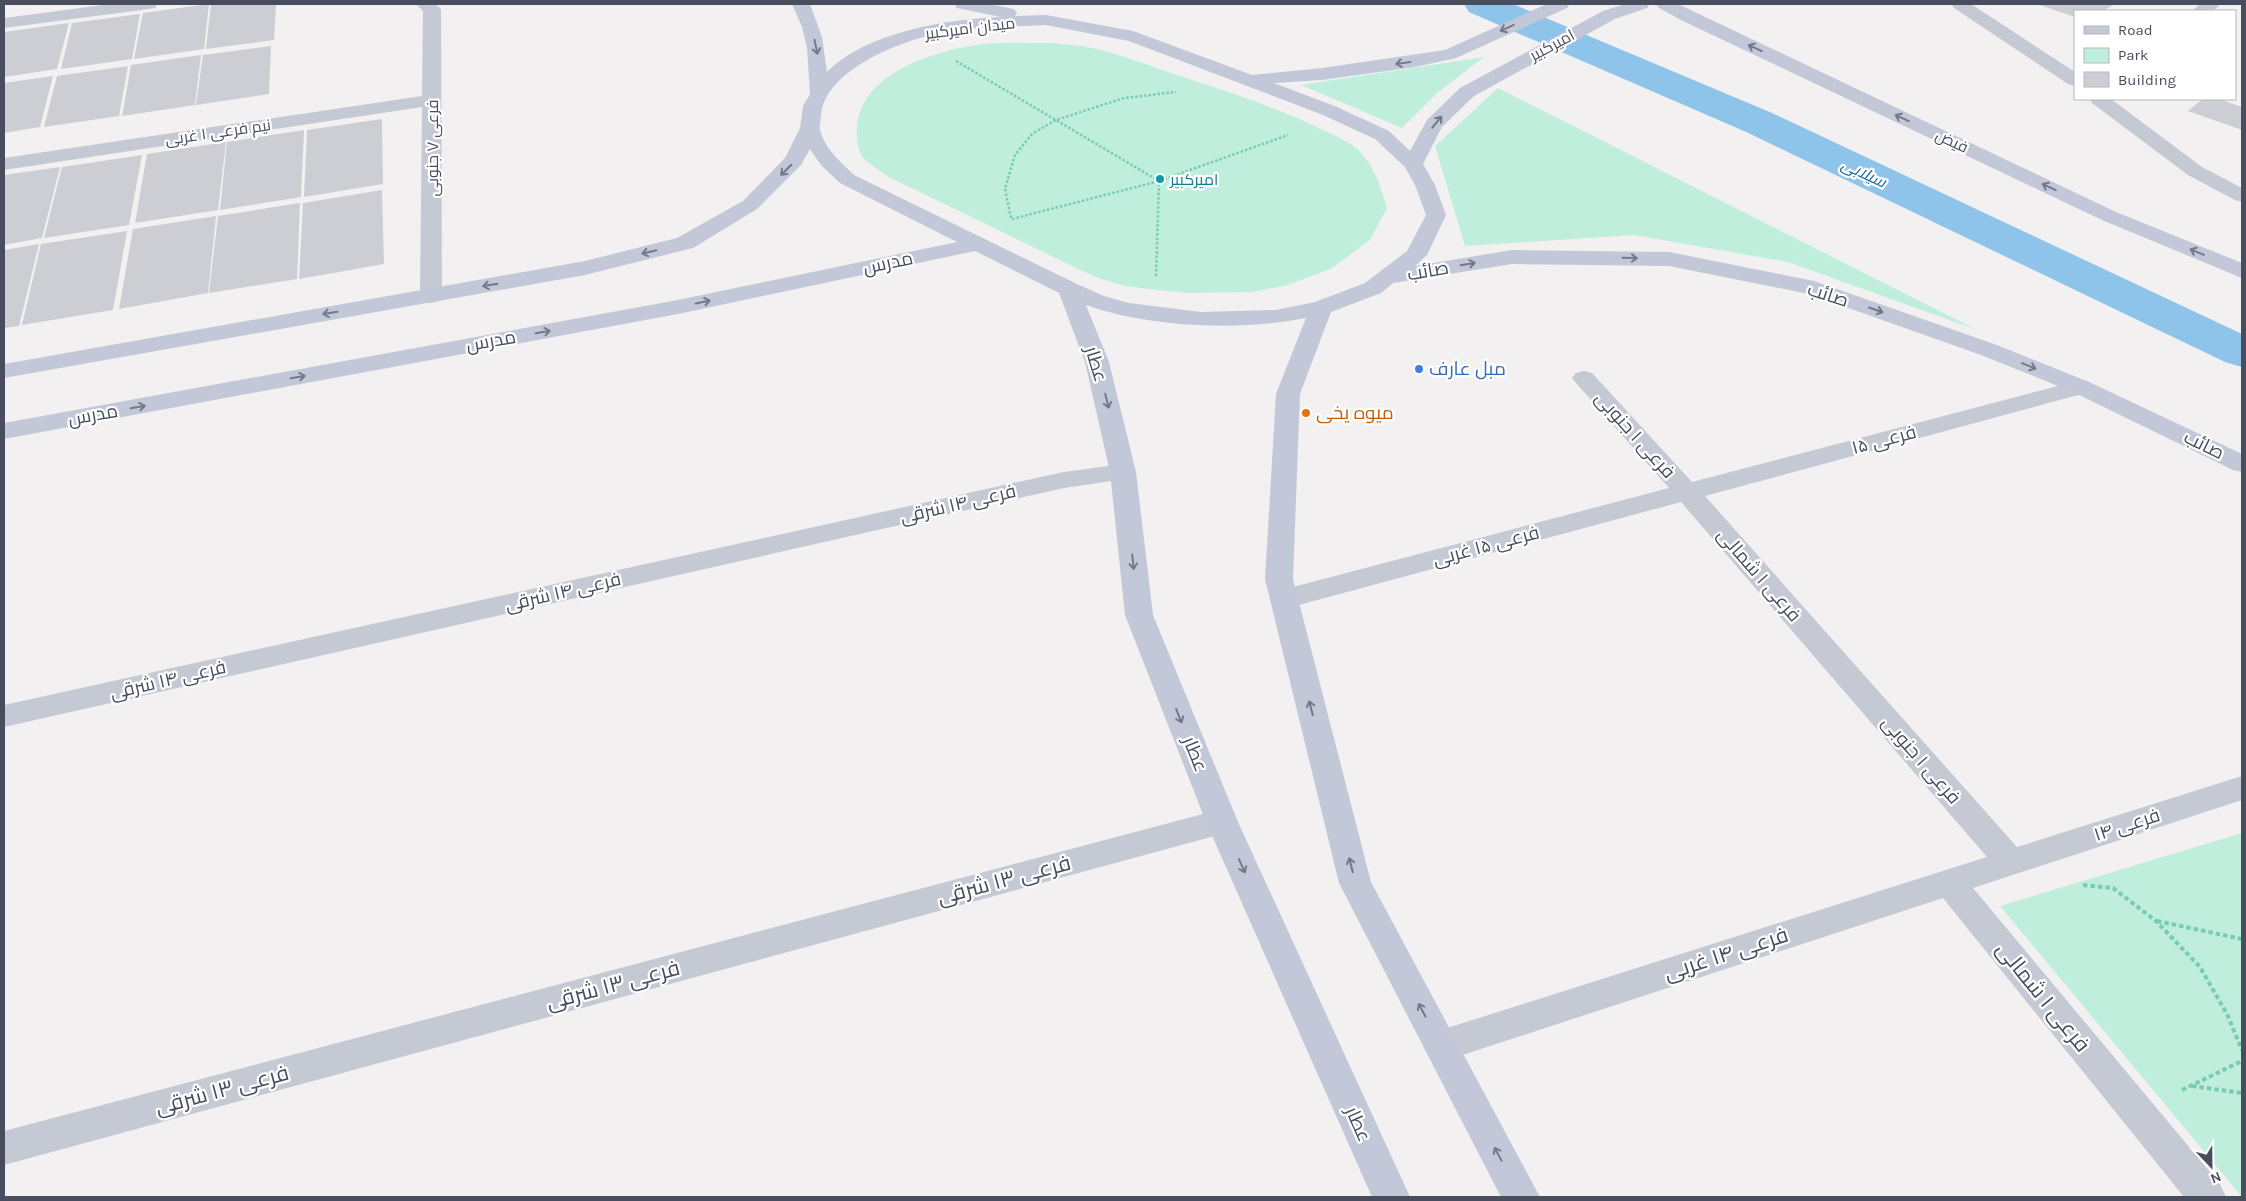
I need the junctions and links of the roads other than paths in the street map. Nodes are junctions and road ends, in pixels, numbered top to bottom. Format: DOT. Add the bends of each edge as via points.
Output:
graph roads {
  1 [pos="149,4"];
  2 [pos="425,4"];
  3 [pos="801,4"];
  4 [pos="963,4"];
  5 [pos="1641,4"];
  6 [pos="1665,4"];
  7 [pos="1946,4"];
  8 [pos="1960,4"];
  9 [pos="1556,6"];
  10 [pos="1978,14"];
  11 [pos="1046,20"];
  12 [pos="4,23"];
  13 [pos="2074,79"];
  14 [pos="1250,80"];
  15 [pos="819,94"];
  16 [pos="433,100"];
  17 [pos="2100,100"];
  18 [pos="810,128"];
  19 [pos="4,164"];
  20 [pos="1413,164"];
  21 [pos="2242,196"];
  22 [pos="977,244"];
  23 [pos="2242,271"];
  24 [pos="1386,278"];
  25 [pos="1069,289"];
  26 [pos="431,296"];
  27 [pos="1321,308"];
  28 [pos="4,371"];
  29 [pos="1584,378"];
  30 [pos="2081,387"];
  31 [pos="4,431"];
  32 [pos="2242,464"];
  33 [pos="1123,472"];
  34 [pos="1687,492"];
  35 [pos="1284,599"];
  36 [pos="1831,657"];
  37 [pos="4,716"];
  38 [pos="2242,788"];
  39 [pos="1222,822"];
  40 [pos="2011,862"];
  41 [pos="1949,882"];
  42 [pos="1442,1046"];
  43 [pos="4,1148"];
  44 [pos="1391,1197"];
  45 [pos="1521,1197"];
  46 [pos="2207,1197"];
  1 -- 12 [label="street"];
  2 -- 16 [label="street, فرعی ۷ جنوبی" via="432,9"];
  3 -- 15 [label="main road, one-way" via="812,28 818,57"];
  4 -- 11 [label="main road"];
  20 -- 5 [label="main road, امیرکبیر, one-way" via="1434,124 1467,92 1589,25"];
  23 -- 6 [label="main road, فیض, one-way" via="2109,216"];
  7 -- 10 [label="street"];
  8 -- 10 [label="street"];
  9 -- 14 [label="main road, امیرکبیر, one-way" via="1450,54 1322,74"];
  10 -- 13 [label="street"];
  11 -- 14 [label="main road, میدان امیرکبیر" via="1133,36"];
  11 -- 15 [label="main road, میدان امیرکبیر" via="941,28 894,41 851,61"];
  14 -- 20 [label="main road, میدان امیرکبیر" via="1382,135"];
  15 -- 18 [label="main road, میدان امیرکبیر"];
  16 -- 19 [label="street, نیم فرعی ۱ غربی"];
  16 -- 26 [label="street, فرعی ۷ جنوبی"];
  17 -- 21 [label="street" via="2195,172"];
  18 -- 22 [label="main road, میدان امیرکبیر" via="824,158 847,179"];
  18 -- 26 [label="main road, one-way" via="794,161 750,205 685,243 585,268"];
  20 -- 24 [label="main road, میدان امیرکبیر" via="1436,215 1416,255"];
  22 -- 25 [label="main road, میدان امیرکبیر"];
  31 -- 22 [label="main road, مدرس, one-way" via="668,309"];
  24 -- 27 [label="main road, میدان امیرکبیر" via="1373,288"];
  24 -- 30 [label="main road, صائب, one-way" via="1512,257 1669,259 1814,288 1989,350"];
  25 -- 27 [label="main road, میدان امیرکبیر" via="1127,310 1201,319 1276,317"];
  25 -- 33 [label="main road, عطار, one-way" via="1097,362"];
  26 -- 28 [label="main road, one-way"];
  27 -- 35 [label="main road" via="1288,394 1279,580"];
  29 -- 34 [label="street, فرعی ۱ جنوبی"];
  30 -- 32 [label="main road, صائب"];
  30 -- 34 [label="street, فرعی ۱۵"];
  33 -- 37 [label="street, فرعی ۱۴ شرقی" via="1044,484"];
  33 -- 39 [label="main road, عطار, one-way" via="1139,615"];
  34 -- 35 [label="street, فرعی ۱۵ غربی"];
  34 -- 36 [label="street, فرعی ۱ شمالی"];
  42 -- 35 [label="main road, one-way" via="1355,883"];
  36 -- 40 [label="street, فرعی ۱ جنوبی"];
  38 -- 40 [label="street, فرعی ۱۴"];
  39 -- 43 [label="street, فرعی ۱۳ شرقی"];
  39 -- 44 [label="main road, عطار, one-way"];
  40 -- 41 [label="street, فرعی ۱۴ غربی"];
  41 -- 42 [label="street, فرعی ۱۴ غربی"];
  41 -- 46 [label="street, فرعی ۱ شمالی"];
  45 -- 42 [label="main road, one-way"];
}
